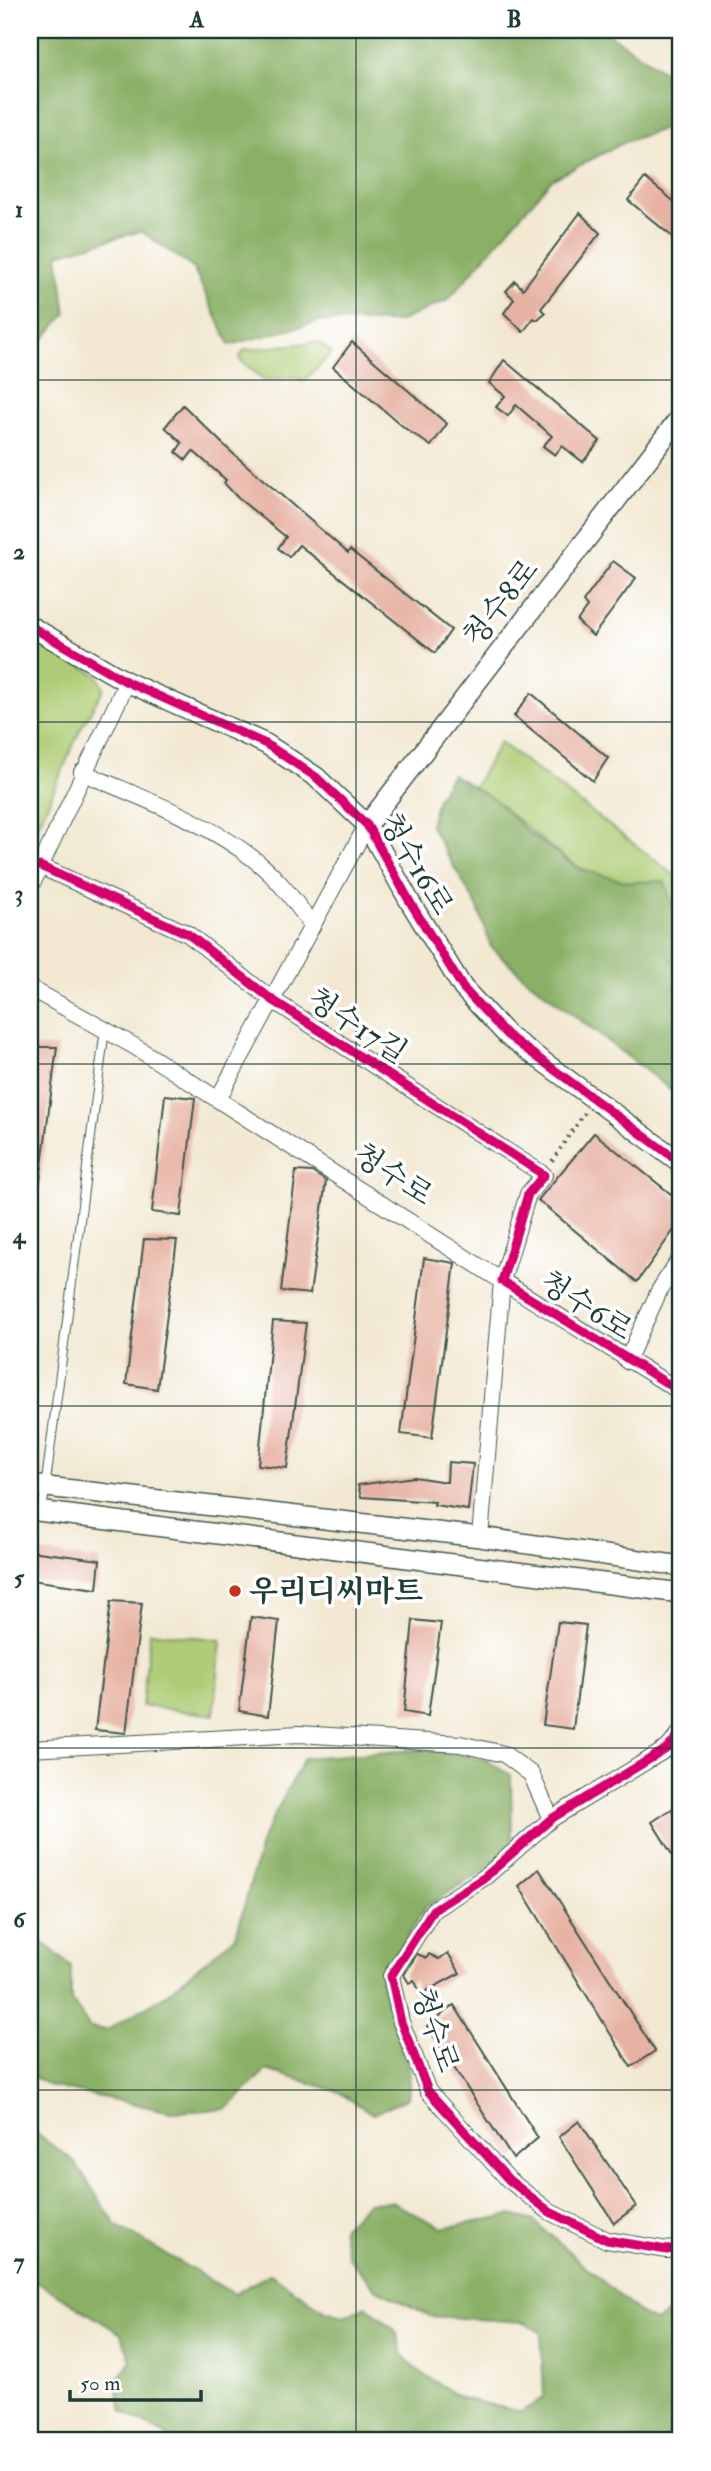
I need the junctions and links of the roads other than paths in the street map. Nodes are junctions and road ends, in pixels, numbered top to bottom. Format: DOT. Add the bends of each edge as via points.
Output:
graph roads {
  1 [pos="681,416"];
  2 [pos="30,626"];
  3 [pos="127,682"];
  4 [pos="82,772"];
  5 [pos="367,825"];
  6 [pos="40,866"];
  7 [pos="30,888"];
  8 [pos="311,924"];
  9 [pos="30,988"];
  10 [pos="271,999"];
  11 [pos="105,1029"];
  12 [pos="218,1099"];
  13 [pos="681,1163"];
  14 [pos="681,1257"];
  15 [pos="502,1281"];
  16 [pos="627,1361"];
  17 [pos="681,1392"];
  18 [pos="37,1486"];
  19 [pos="36,1511"];
  20 [pos="480,1537"];
  21 [pos="681,1566"];
  22 [pos="681,1594"];
  23 [pos="681,1732"];
  24 [pos="30,1749"];
  25 [pos="551,1819"];
  26 [pos="681,2248"];
  1 -- 5 [label="street, 청수8로"];
  2 -- 3 [label="street, 청수16로"];
  3 -- 4 [label="street"];
  3 -- 5 [label="street, 청수16로" via="266,744 316,777"];
  4 -- 6 [label="street"];
  4 -- 8 [label="street" via="211,831 254,859 285,887"];
  5 -- 8 [label="street, 청수17길"];
  5 -- 13 [label="street, 청수16로" via="463,988 507,1035"];
  6 -- 7 [label="street"];
  6 -- 10 [label="street, 청수17길" via="188,934"];
  8 -- 10 [label="street, 청수17길"];
  9 -- 11 [label="street, 청수로"];
  10 -- 12 [label="street, 청수17길"];
  10 -- 15 [label="street, 청수17길" via="544,1175 528,1194"];
  11 -- 12 [label="street, 청수로"];
  11 -- 18 [label="lane"];
  12 -- 15 [label="street, 청수로"];
  14 -- 16 [label="street" via="659,1291"];
  15 -- 16 [label="street, 청수6로"];
  15 -- 20 [label="street"];
  16 -- 17 [label="street, 청수6로"];
  18 -- 19 [label="lane"];
  18 -- 20 [label="street"];
  19 -- 22 [label="street"];
  20 -- 21 [label="street"];
  23 -- 25 [label="street, 청수로" via="668,1748"];
  24 -- 25 [label="street" via="299,1734 460,1744 504,1754 531,1774"];
  25 -- 26 [label="street, 청수로" via="485,1877 433,1910 391,1976 401,2022 428,2091 509,2180 550,2212 607,2240"];
}
